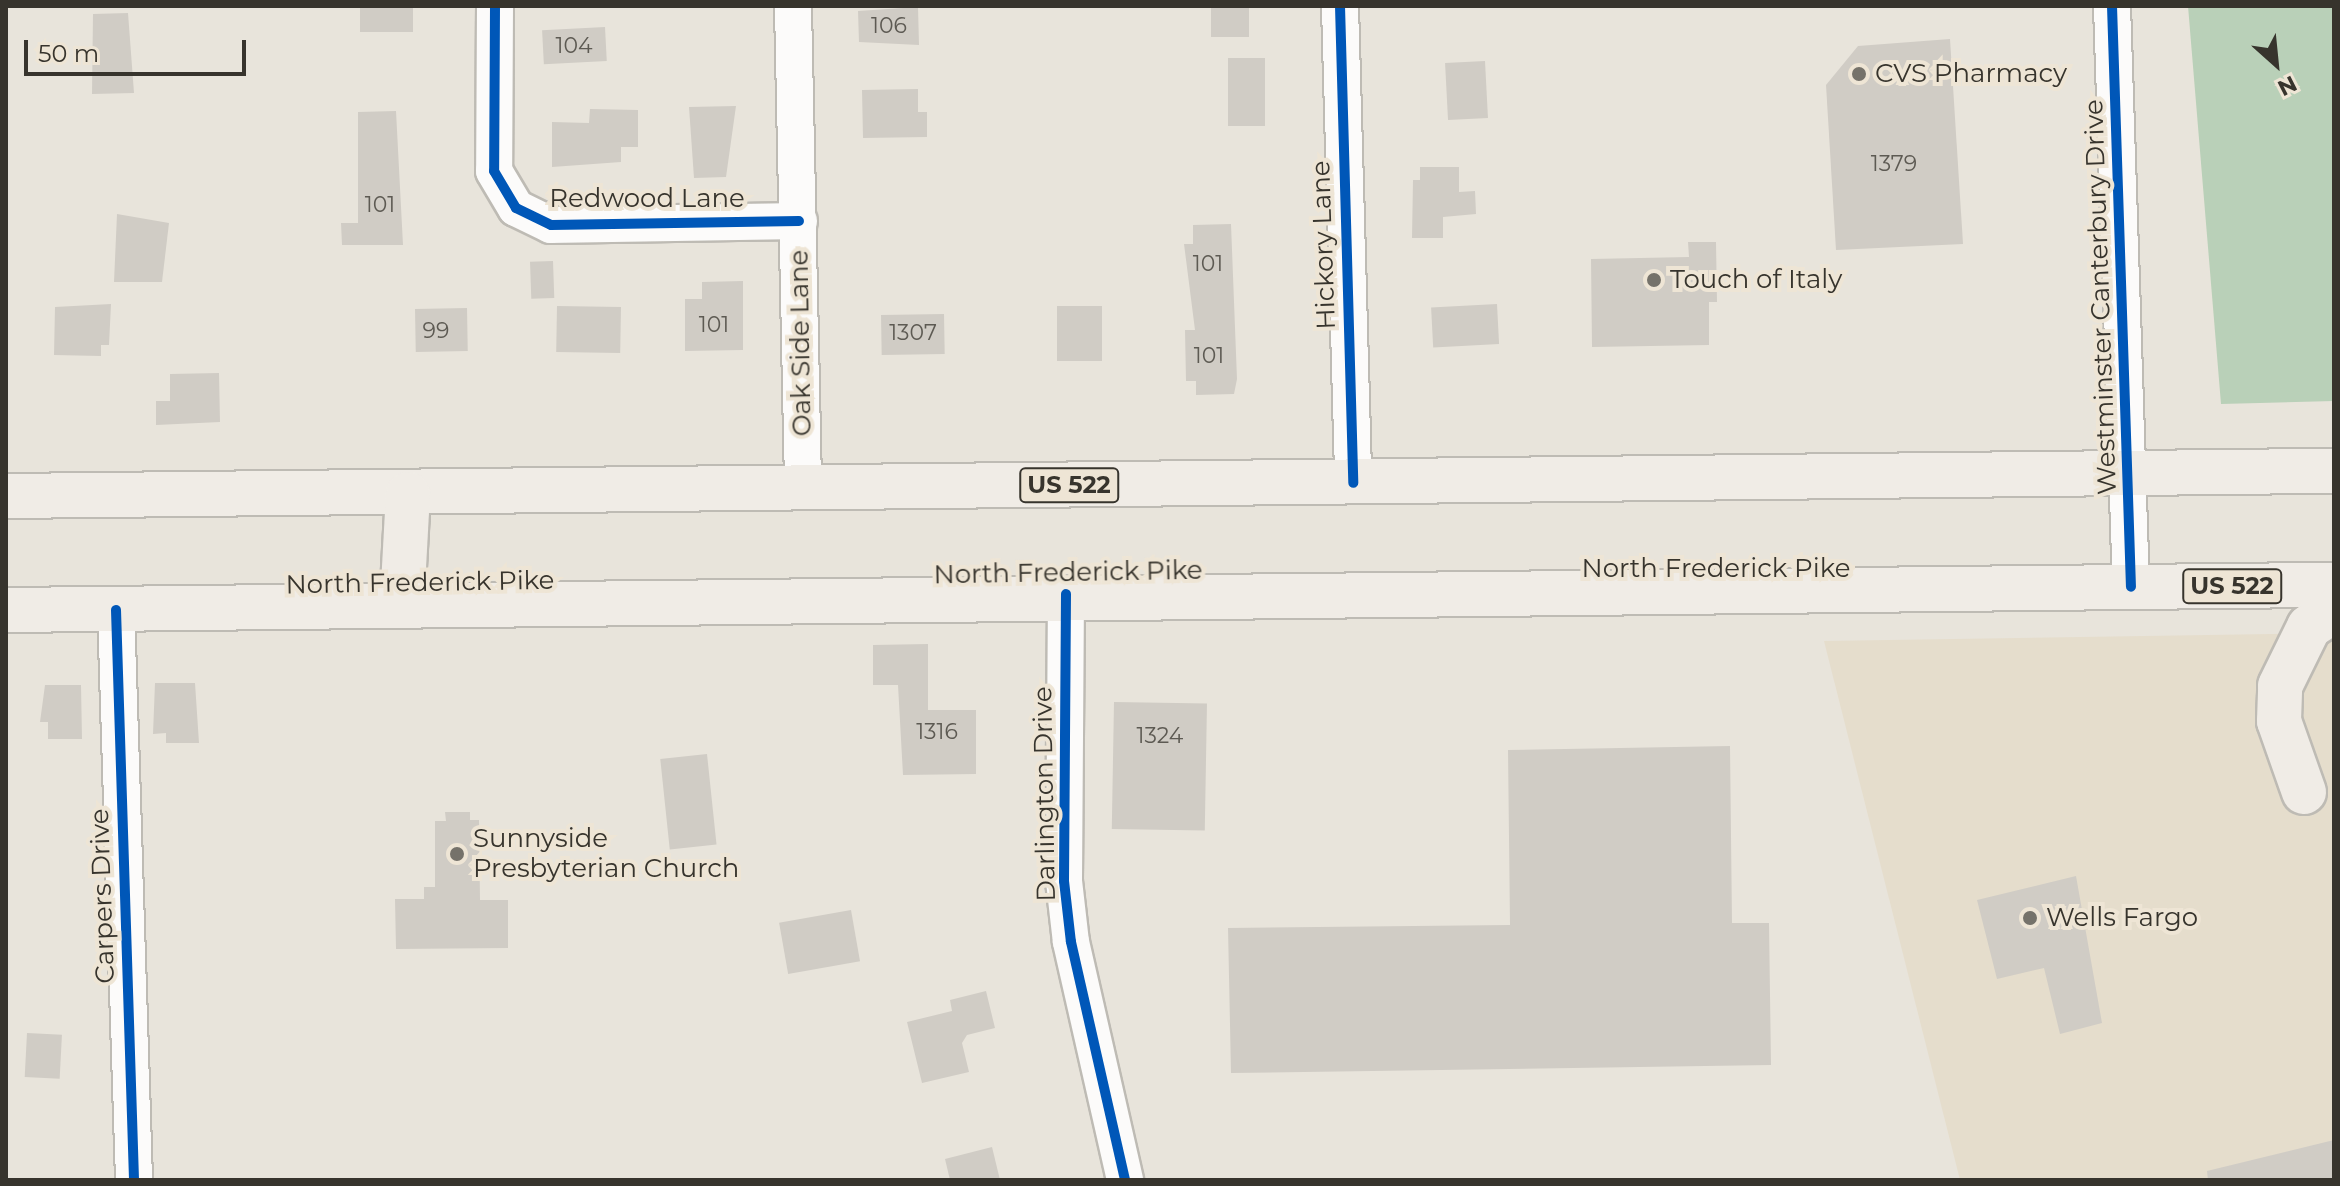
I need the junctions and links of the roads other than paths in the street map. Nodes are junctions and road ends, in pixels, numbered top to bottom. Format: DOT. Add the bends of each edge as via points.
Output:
graph roads {
  1 [pos="495,6"];
  2 [pos="793,6"];
  3 [pos="1340,6"];
  4 [pos="2112,6"];
  5 [pos="799,221"];
  6 [pos="2334,471"];
  7 [pos="2132,474"];
  8 [pos="1353,483"];
  9 [pos="803,488"];
  10 [pos="408,494"];
  11 [pos="6,496"];
  12 [pos="2334,585"];
  13 [pos="2131,587"];
  14 [pos="1066,594"];
  15 [pos="402,604"];
  16 [pos="6,610"];
  17 [pos="116,610"];
  18 [pos="2334,611"];
  19 [pos="2304,792"];
  20 [pos="134,1180"];
  21 [pos="1125,1180"];
  1 -- 5 [label="street, Redwood Lane" via="494,171 516,208 551,225"];
  2 -- 5 [label="street, Oak Side Lane"];
  3 -- 8 [label="street, Hickory Lane"];
  4 -- 7 [label="street, Westminster Canterbury Drive"];
  5 -- 9 [label="street, Oak Side Lane"];
  6 -- 7 [label="main road, US 522"];
  7 -- 8 [label="main road, US 522"];
  7 -- 13 [label="street, Westminster Canterbury Drive"];
  8 -- 9 [label="main road, US 522"];
  9 -- 10 [label="main road, US 522"];
  10 -- 11 [label="main road, US 522"];
  10 -- 15 [label="main road"];
  12 -- 13 [label="main road, North Frederick Pike / US 522"];
  13 -- 14 [label="main road, North Frederick Pike / US 522"];
  14 -- 15 [label="main road, North Frederick Pike / US 522"];
  14 -- 21 [label="street, Darlington Drive" via="1064,881 1071,942"];
  15 -- 17 [label="main road, North Frederick Pike / US 522"];
  16 -- 17 [label="main road, North Frederick Pike / US 522"];
  17 -- 20 [label="street, Carpers Drive"];
  18 -- 19 [label="main road" via="2309,627 2280,686 2279,721"];
}
